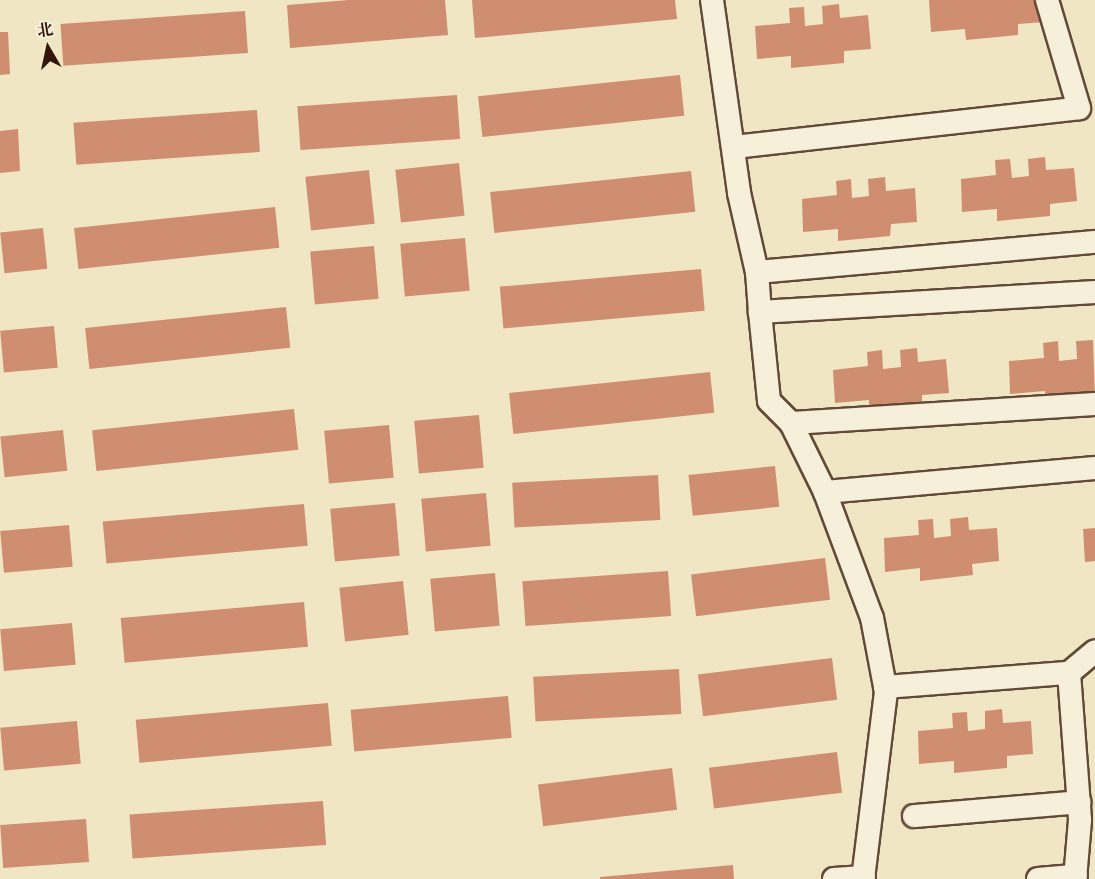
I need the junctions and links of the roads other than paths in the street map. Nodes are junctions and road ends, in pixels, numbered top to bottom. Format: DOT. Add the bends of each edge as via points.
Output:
graph roads {
  1 [pos="712,0"];
  2 [pos="1047,0"];
  3 [pos="734,147"];
  4 [pos="1095,242"];
  5 [pos="757,272"];
  6 [pos="1095,292"];
  7 [pos="760,312"];
  8 [pos="1095,404"];
  9 [pos="791,423"];
  10 [pos="1095,468"];
  11 [pos="825,492"];
  12 [pos="1095,651"];
  13 [pos="1069,673"];
  14 [pos="885,687"];
  15 [pos="1084,792"];
  16 [pos="914,816"];
  17 [pos="1081,866"];
  18 [pos="863,878"];
  19 [pos="834,879"];
  20 [pos="1038,879"];
  1 -- 3 [label="street"];
  2 -- 3 [label="street" via="1079,108"];
  3 -- 5 [label="street"];
  4 -- 5 [label="street"];
  5 -- 7 [label="street"];
  6 -- 7 [label="street"];
  7 -- 9 [label="street" via="769,401"];
  8 -- 9 [label="street"];
  9 -- 11 [label="street"];
  10 -- 11 [label="street"];
  11 -- 14 [label="street" via="872,618"];
  12 -- 13 [label="street"];
  13 -- 14 [label="street"];
  13 -- 15 [label="street"];
  14 -- 18 [label="street"];
  15 -- 16 [label="street"];
  15 -- 17 [label="street"];
  17 -- 20 [label="street"];
  18 -- 19 [label="street"];
}
